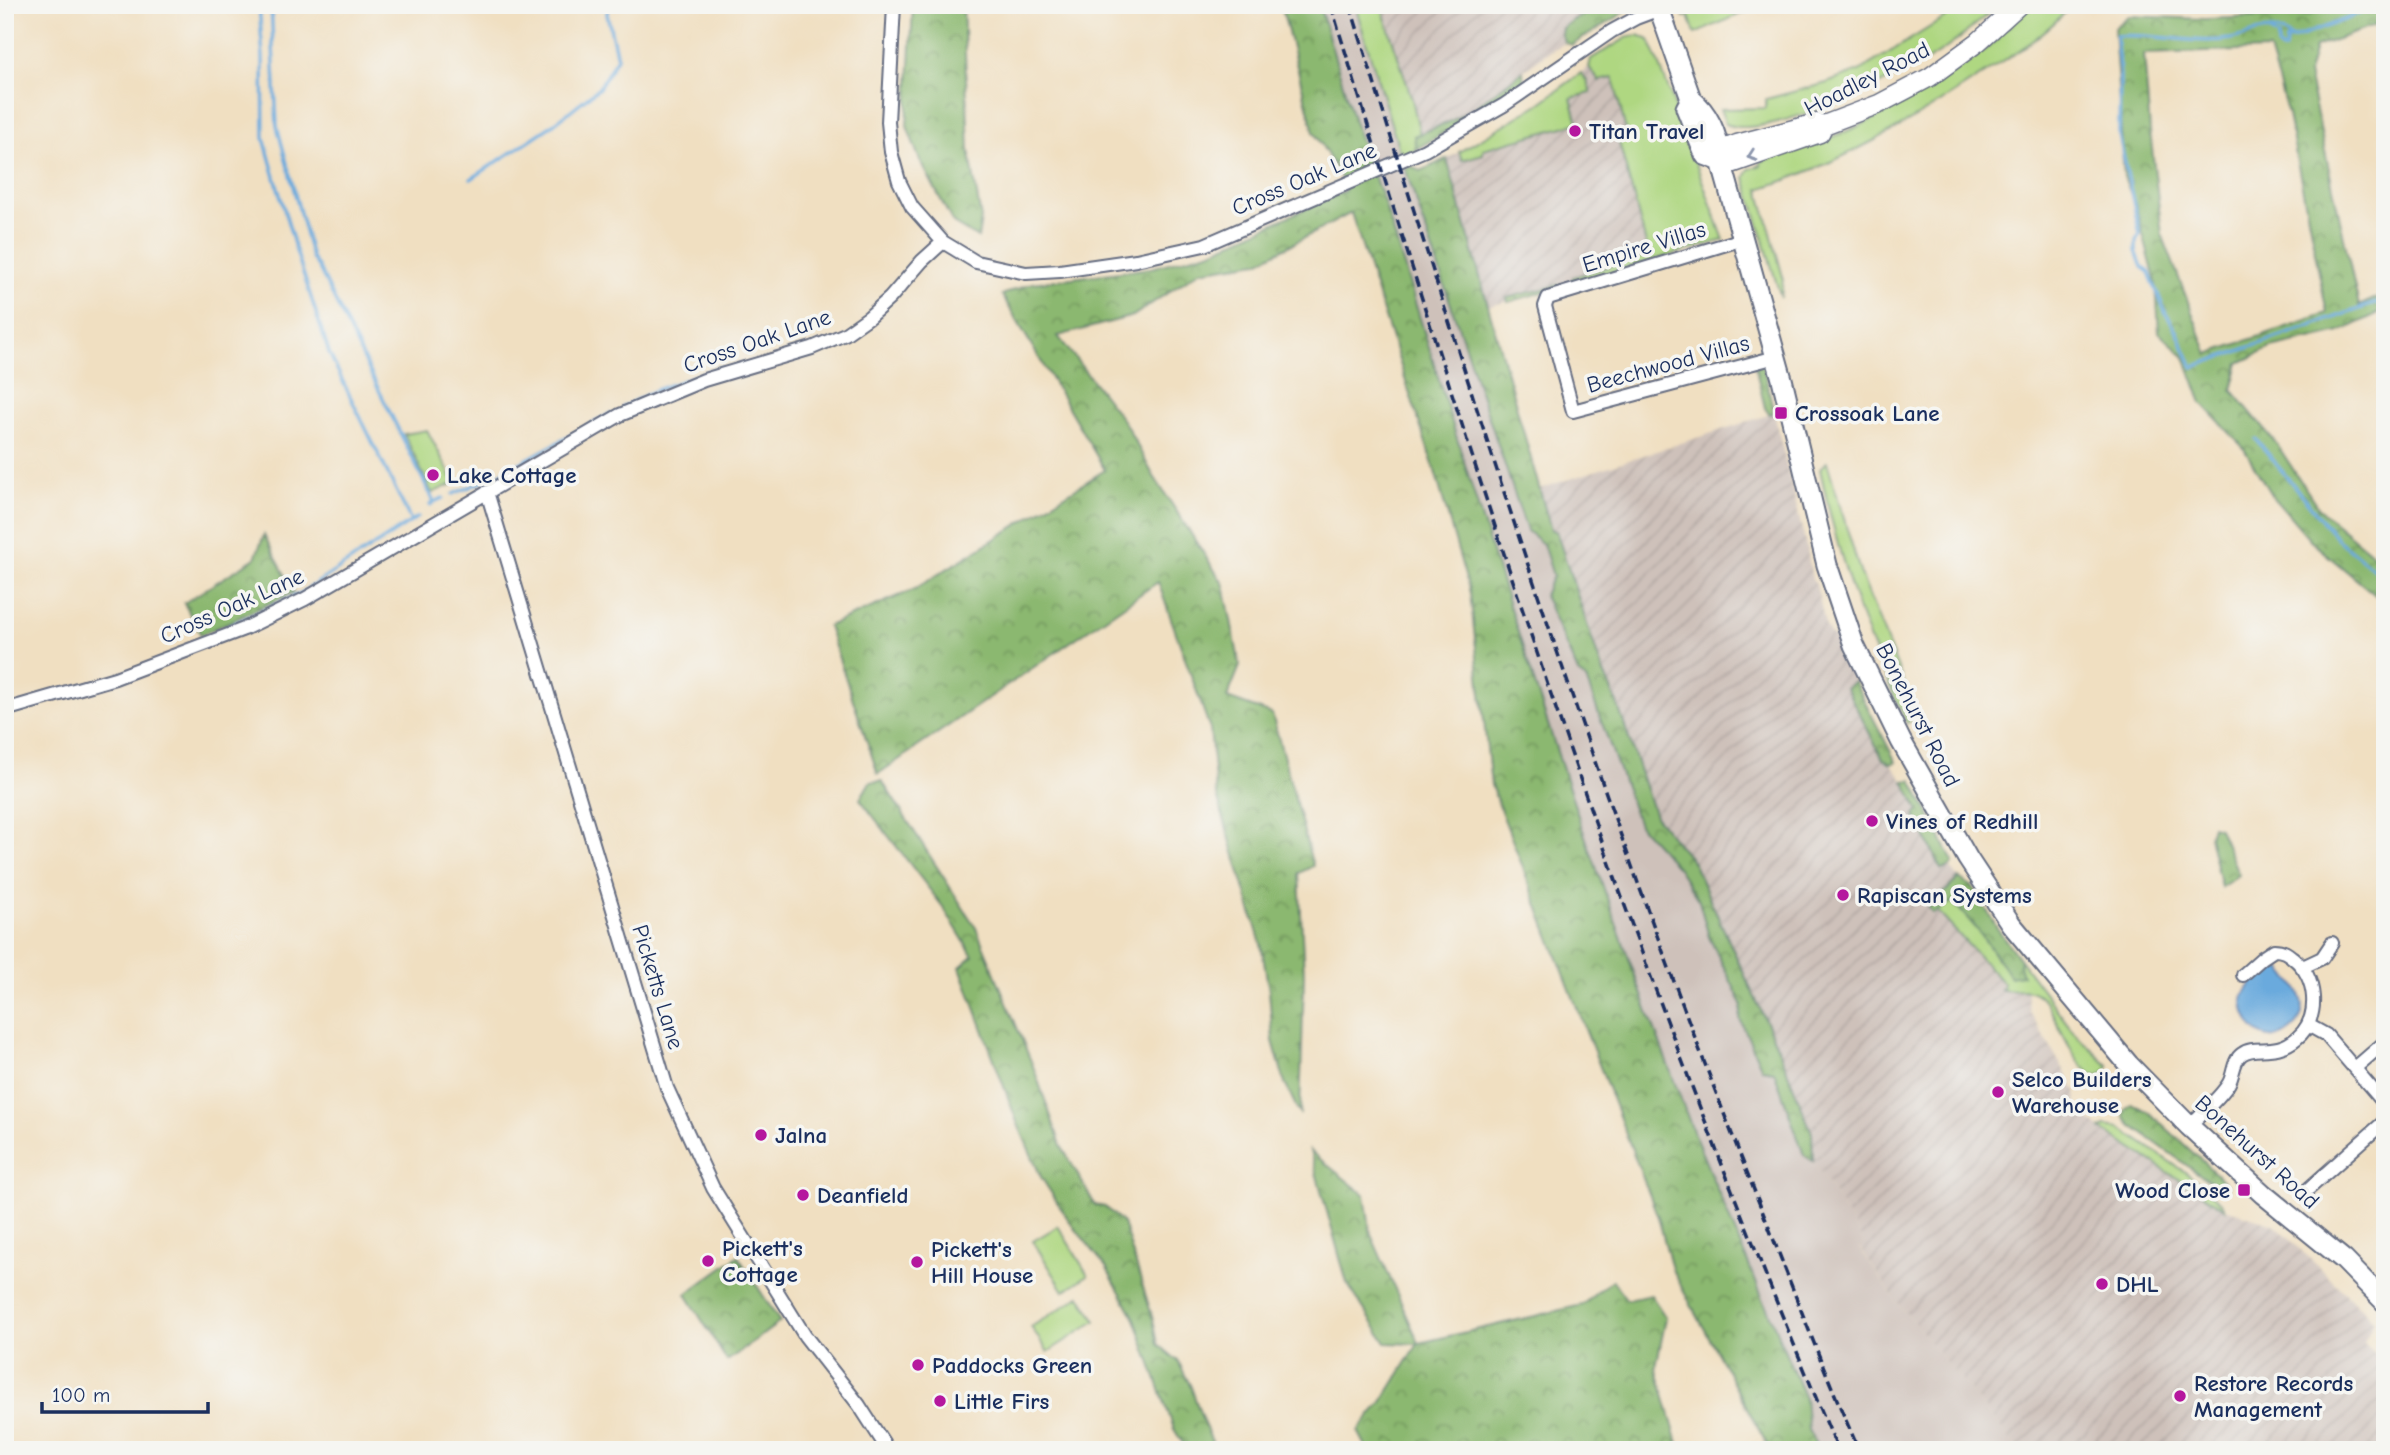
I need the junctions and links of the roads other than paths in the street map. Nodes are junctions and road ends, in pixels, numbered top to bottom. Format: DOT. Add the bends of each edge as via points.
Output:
graph roads {
  1 [pos="894,5"];
  2 [pos="2019,5"];
  3 [pos="1659,7"];
  4 [pos="1721,161"];
  5 [pos="1743,239"];
  6 [pos="943,242"];
  7 [pos="1557,295"];
  8 [pos="1776,357"];
  9 [pos="487,492"];
  10 [pos="5,710"];
  11 [pos="2332,943"];
  12 [pos="2305,966"];
  13 [pos="2243,975"];
  14 [pos="2308,1025"];
  15 [pos="2385,1042"];
  16 [pos="2355,1068"];
  17 [pos="2385,1104"];
  18 [pos="2385,1121"];
  19 [pos="2189,1126"];
  20 [pos="2305,1192"];
  21 [pos="2385,1302"];
  22 [pos="888,1450"];
  1 -- 6 [label="street" via="888,122 891,152 912,207"];
  2 -- 4 [label="street, Hoadley Road" via="1930,77 1879,104 1824,125 1820,133 1734,163"];
  3 -- 4 [label="main road, Bonehurst Road" via="1691,99 1702,107 1715,132"];
  3 -- 6 [label="street, Cross Oak Lane" via="1612,31 1442,141 1203,245 1136,260 1026,273 976,262"];
  4 -- 5 [label="main road, Bonehurst Road"];
  5 -- 7 [label="street, Empire Villas"];
  5 -- 8 [label="main road, Bonehurst Road"];
  6 -- 9 [label="street, Cross Oak Lane" via="890,298 845,334 662,396 620,415"];
  7 -- 8 [label="street, Beechwood Villas" via="1548,298 1545,306 1573,411"];
  8 -- 19 [label="main road, Bonehurst Road" via="1827,565 1854,645 1901,741 2011,924 2129,1065"];
  9 -- 10 [label="street, Cross Oak Lane" via="305,599 244,629 115,678"];
  9 -- 22 [label="street, Picketts Lane" via="667,1088 713,1188 805,1336"];
  11 -- 12 [label="street" via="2322,958"];
  12 -- 13 [label="street" via="2274,950"];
  12 -- 14 [label="street" via="2313,995"];
  14 -- 16 [label="street" via="2326,1035"];
  14 -- 19 [label="street" via="2288,1045 2241,1054 2229,1083"];
  15 -- 16 [label="street"];
  16 -- 17 [label="street"];
  18 -- 20 [label="street"];
  19 -- 21 [label="main road, Bonehurst Road" via="2344,1260"];
}
